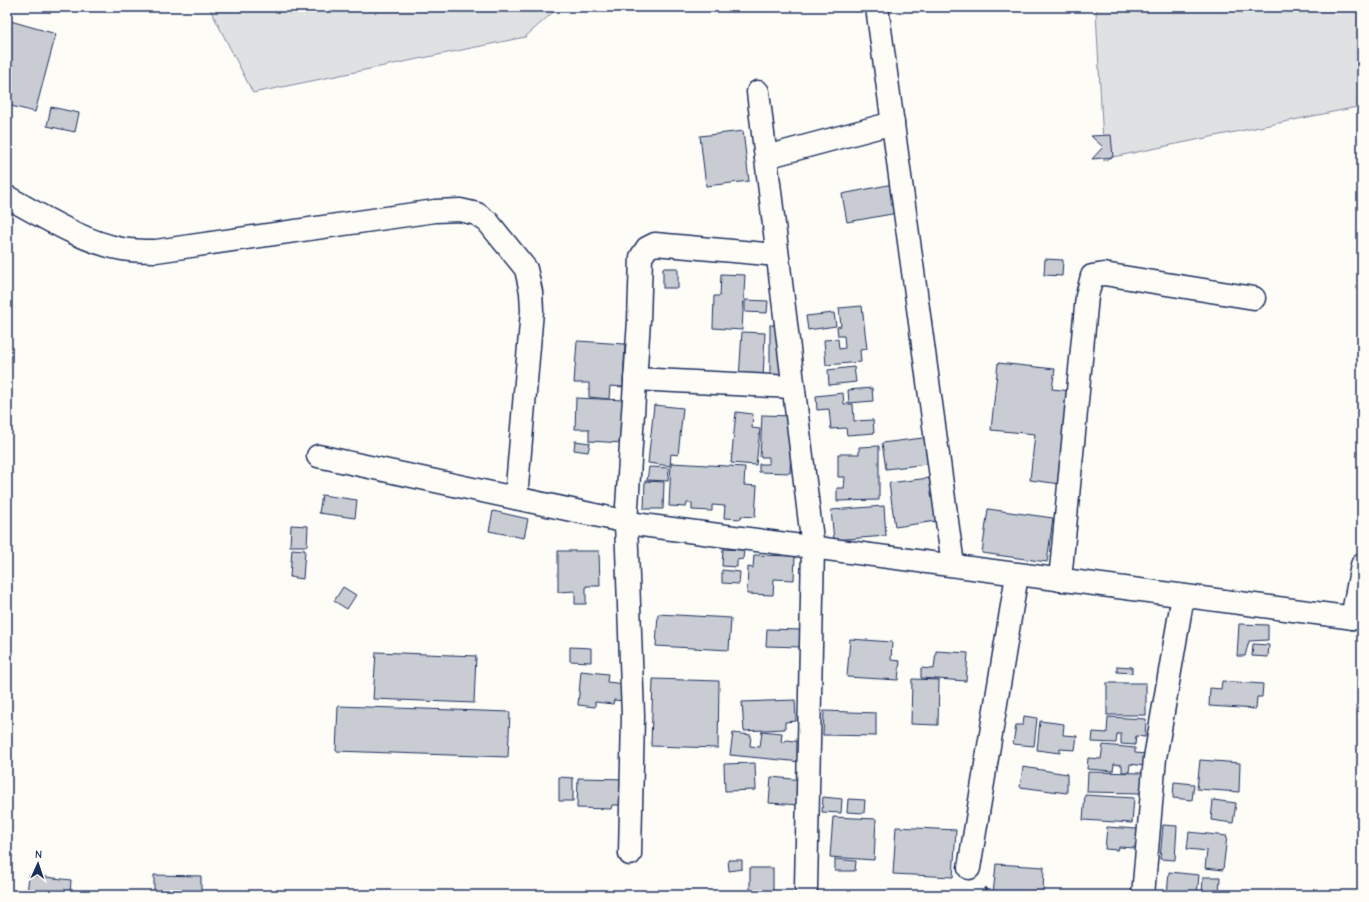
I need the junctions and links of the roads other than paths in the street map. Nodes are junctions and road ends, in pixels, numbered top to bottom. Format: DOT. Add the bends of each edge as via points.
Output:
graph roads {
  1 [pos="877,7"];
  2 [pos="758,92"];
  3 [pos="893,123"];
  4 [pos="766,157"];
  5 [pos="7,197"];
  6 [pos="777,255"];
  7 [pos="1254,298"];
  8 [pos="635,379"];
  9 [pos="793,387"];
  10 [pos="318,456"];
  11 [pos="516,498"];
  12 [pos="626,522"];
  13 [pos="813,548"];
  14 [pos="1362,565"];
  15 [pos="953,566"];
  16 [pos="1017,575"];
  17 [pos="1060,580"];
  18 [pos="1183,596"];
  19 [pos="1357,619"];
  20 [pos="630,854"];
  21 [pos="969,868"];
  22 [pos="806,888"];
  23 [pos="1143,895"];
  1 -- 3 [label="street"];
  2 -- 4 [label="street"];
  3 -- 4 [label="street"];
  3 -- 15 [label="street"];
  4 -- 6 [label="street"];
  5 -- 11 [label="street" via="97,243 123,250 156,251 435,211 460,210 477,214 488,222 526,269 531,292 532,311"];
  6 -- 8 [label="street" via="655,244 647,248 641,257"];
  6 -- 9 [label="street"];
  7 -- 17 [label="street" via="1104,274 1092,276 1087,296"];
  8 -- 9 [label="street"];
  8 -- 12 [label="street"];
  9 -- 13 [label="street"];
  10 -- 11 [label="street"];
  11 -- 12 [label="street"];
  12 -- 13 [label="street"];
  12 -- 20 [label="street" via="632,716"];
  13 -- 15 [label="street"];
  13 -- 22 [label="street"];
  14 -- 19 [label="street"];
  15 -- 16 [label="street"];
  16 -- 17 [label="street"];
  16 -- 21 [label="street"];
  17 -- 18 [label="street"];
  18 -- 19 [label="street"];
  18 -- 23 [label="street" via="1156,758"];
}
